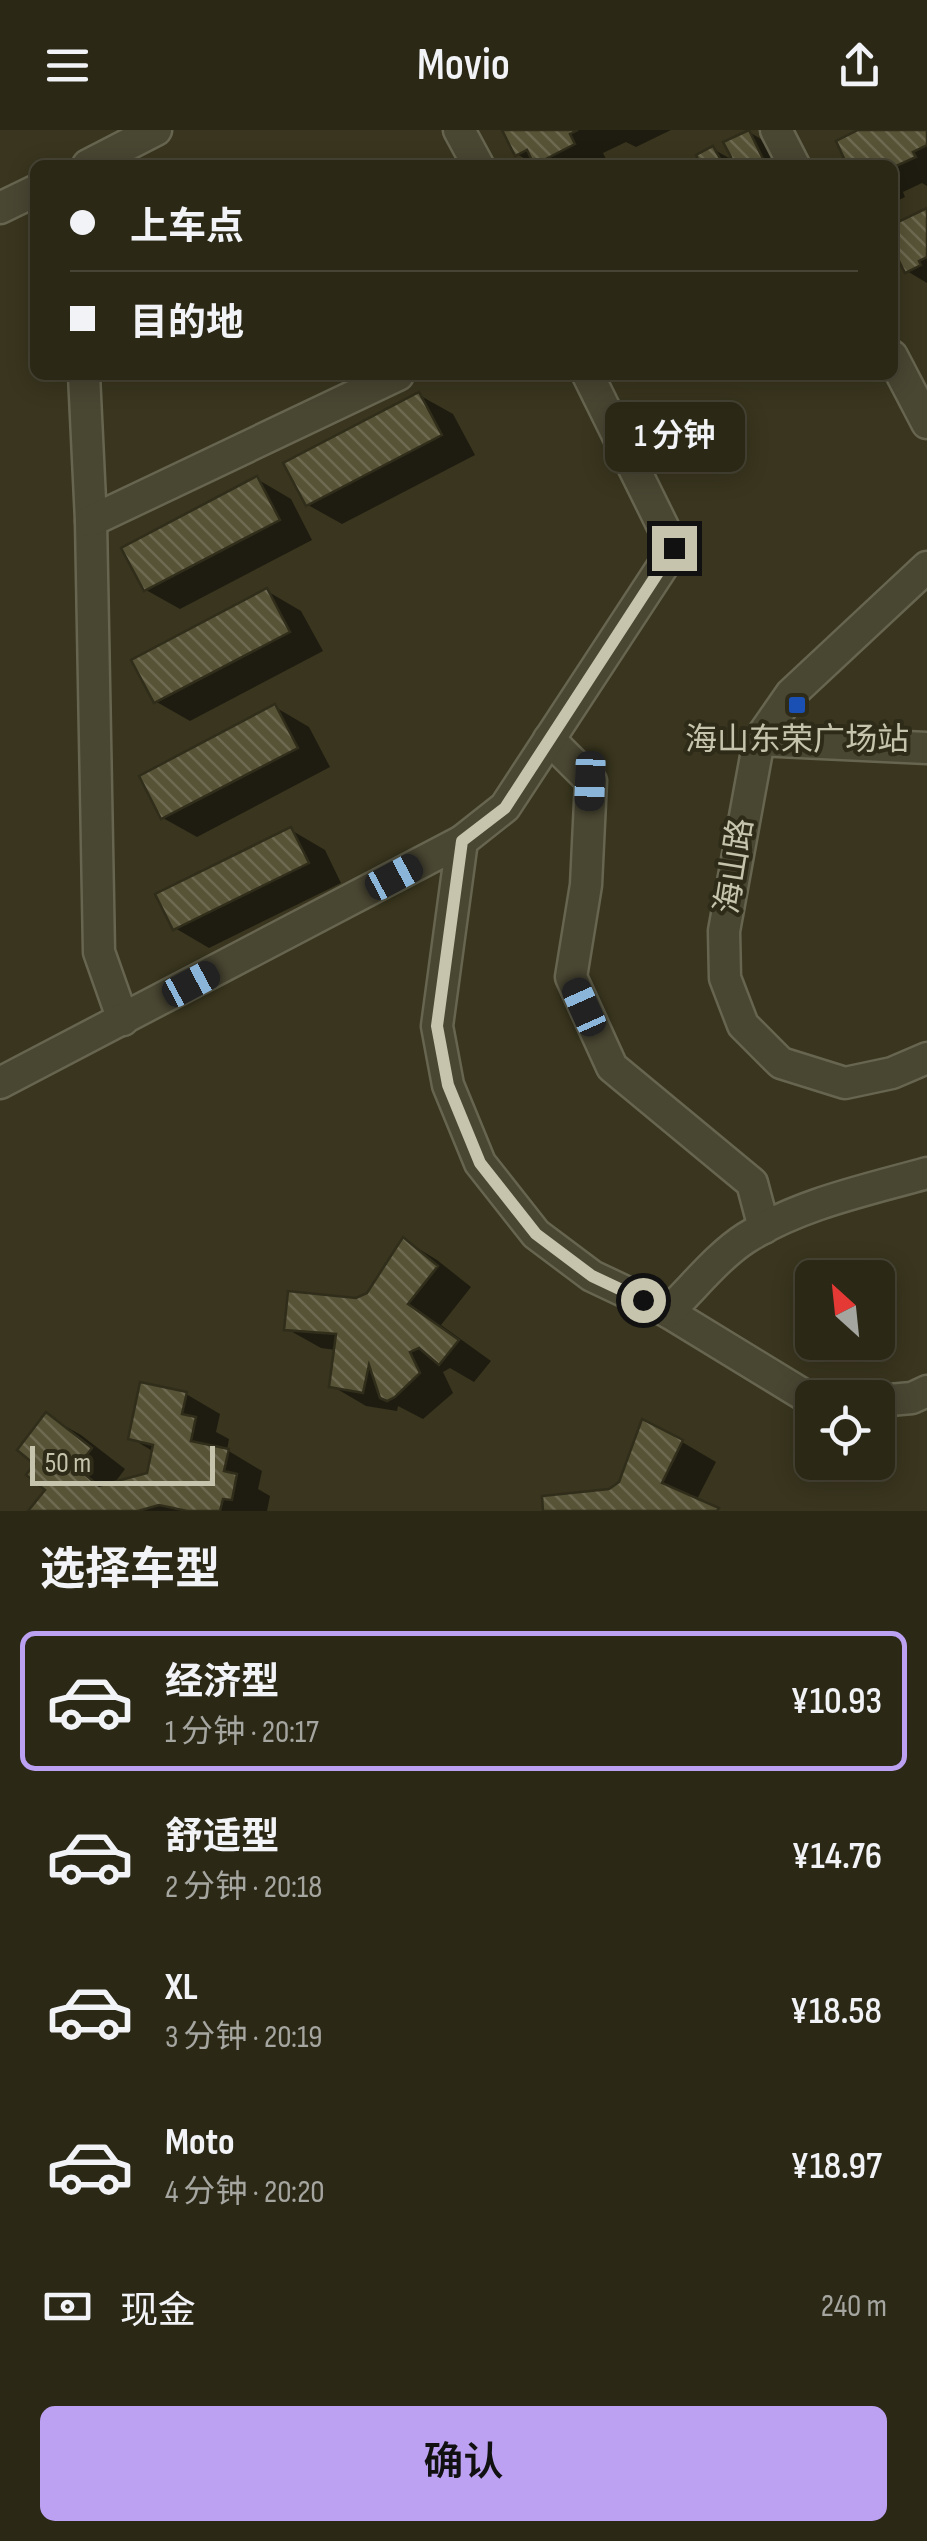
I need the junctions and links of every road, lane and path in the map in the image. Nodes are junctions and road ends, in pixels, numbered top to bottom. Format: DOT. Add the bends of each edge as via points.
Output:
graph roads {
  1 [pos="156,130"];
  2 [pos="459,130"];
  3 [pos="773,130"];
  4 [pos="98,160"];
  5 [pos="475,160"];
  6 [pos="769,160"];
  7 [pos="791,160"];
  8 [pos="30,193"];
  9 [pos="0,208"];
  10 [pos="898,367"];
  11 [pos="84,380"];
  12 [pos="387,380"];
  13 [pos="590,380"];
  14 [pos="927,423"];
  15 [pos="91,521"];
  16 [pos="927,567"];
  17 [pos="550,739"];
  18 [pos="758,740"];
  19 [pos="927,748"];
  20 [pos="462,841"];
  21 [pos="123,1020"];
  22 [pos="927,1058"];
  23 [pos="0,1083"];
  24 [pos="927,1173"];
  25 [pos="764,1228"];
  26 [pos="668,1312"];
  27 [pos="795,1390"];
  28 [pos="927,1391"];
  29 [pos="895,1399"];
  1 -- 4 [label="street"];
  2 -- 5 [label="street"];
  3 -- 6 [label="street"];
  3 -- 7 [label="street"];
  8 -- 9 [label="street"];
  10 -- 14 [label="street"];
  11 -- 15 [label="street"];
  12 -- 15 [label="street"];
  13 -- 17 [label="street" via="674,548"];
  15 -- 21 [label="street" via="99,952"];
  16 -- 18 [label="street, 海山路" via="790,694"];
  17 -- 20 [label="street" via="505,808"];
  17 -- 25 [label="street" via="590,781 586,884 571,977 612,1067 752,1183"];
  18 -- 19 [label="street"];
  18 -- 22 [label="street, 海山路" via="724,931 725,978 743,1025 781,1063 846,1083"];
  20 -- 21 [label="street"];
  20 -- 26 [label="street" via="437,1026 448,1085 480,1163 536,1234 592,1276"];
  21 -- 23 [label="street"];
  24 -- 25 [label="street"];
  25 -- 26 [label="street" via="742,1240"];
  26 -- 27 [label="street"];
  28 -- 29 [label="street"];
}
